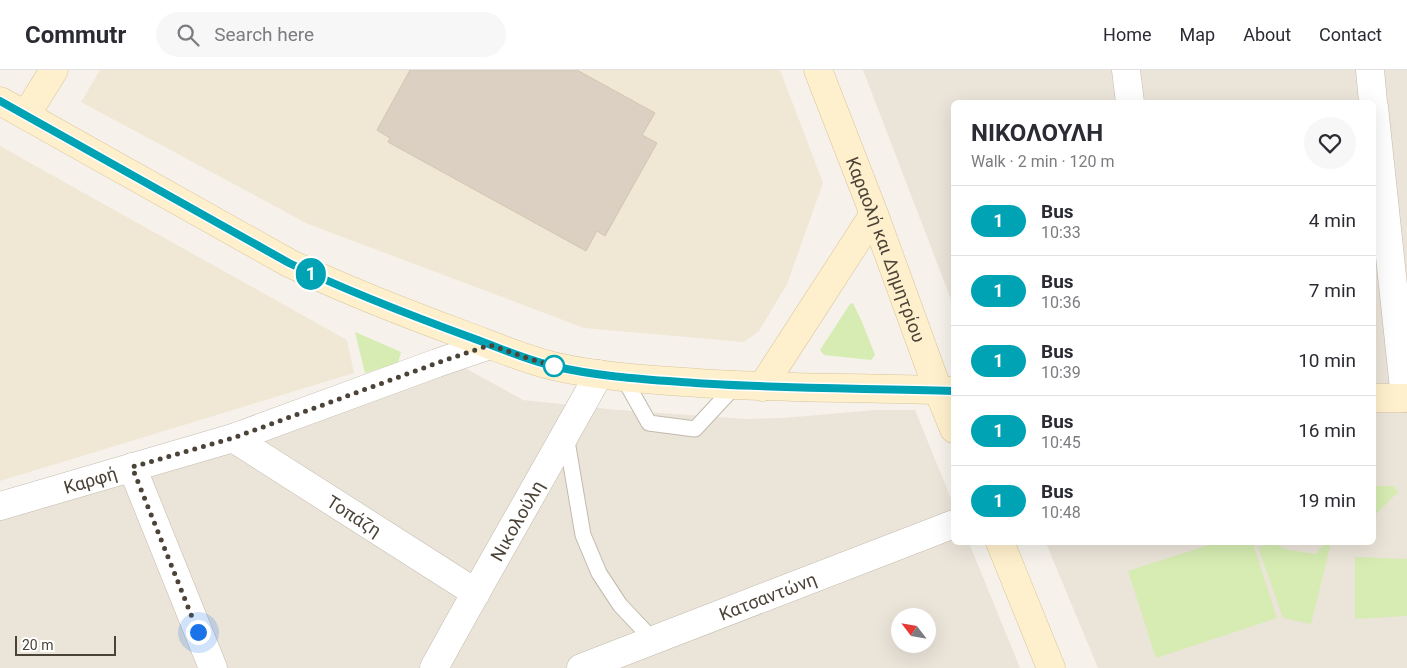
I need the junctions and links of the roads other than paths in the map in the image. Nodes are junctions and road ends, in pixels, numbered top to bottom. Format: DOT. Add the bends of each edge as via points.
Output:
graph roads {
  1 [pos="54,70"];
  2 [pos="818,70"];
  3 [pos="1126,70"];
  4 [pos="1370,70"];
  5 [pos="1130,100"];
  6 [pos="1373,100"];
  7 [pos="0,101"];
  8 [pos="26,115"];
  9 [pos="1376,125"];
  10 [pos="874,214"];
  11 [pos="490,345"];
  12 [pos="611,376"];
  13 [pos="748,386"];
  14 [pos="946,390"];
  15 [pos="1376,398"];
  16 [pos="1406,398"];
  17 [pos="951,414"];
  18 [pos="566,435"];
  19 [pos="233,438"];
  20 [pos="132,467"];
  21 [pos="0,506"];
  22 [pos="951,525"];
  23 [pos="1004,545"];
  24 [pos="476,593"];
  25 [pos="652,640"];
  26 [pos="213,668"];
  27 [pos="434,668"];
  28 [pos="581,668"];
  29 [pos="1051,668"];
  1 -- 8 [label="street"];
  2 -- 10 [label="street, Καραολή και Δημητρίου"];
  3 -- 5 [label="street"];
  4 -- 6 [label="street"];
  7 -- 8 [label="street"];
  8 -- 11 [label="street" via="289,263"];
  9 -- 16 [label="street"];
  10 -- 13 [label="street"];
  10 -- 14 [label="street, Καραολή και Δημητρίου"];
  11 -- 12 [label="street" via="551,366"];
  11 -- 19 [label="street, Καρφή"];
  12 -- 13 [label="street"];
  12 -- 13 [label="lane" via="649,423 695,429"];
  12 -- 18 [label="street, Νικολούλη"];
  13 -- 14 [label="street"];
  14 -- 17 [label="street, Καραολή και Δημητρίου"];
  15 -- 16 [label="street"];
  18 -- 24 [label="street, Νικολούλη"];
  18 -- 25 [label="lane" via="583,535 589,550 620,606"];
  19 -- 20 [label="street, Καρφή"];
  19 -- 24 [label="street, Τοπάζη"];
  20 -- 21 [label="street, Καρφή"];
  20 -- 26 [label="street"];
  22 -- 25 [label="street, Κατσαντώνη"];
  23 -- 29 [label="street"];
  24 -- 27 [label="street, Νικολούλη"];
  25 -- 28 [label="street, Κατσαντώνη"];
}
